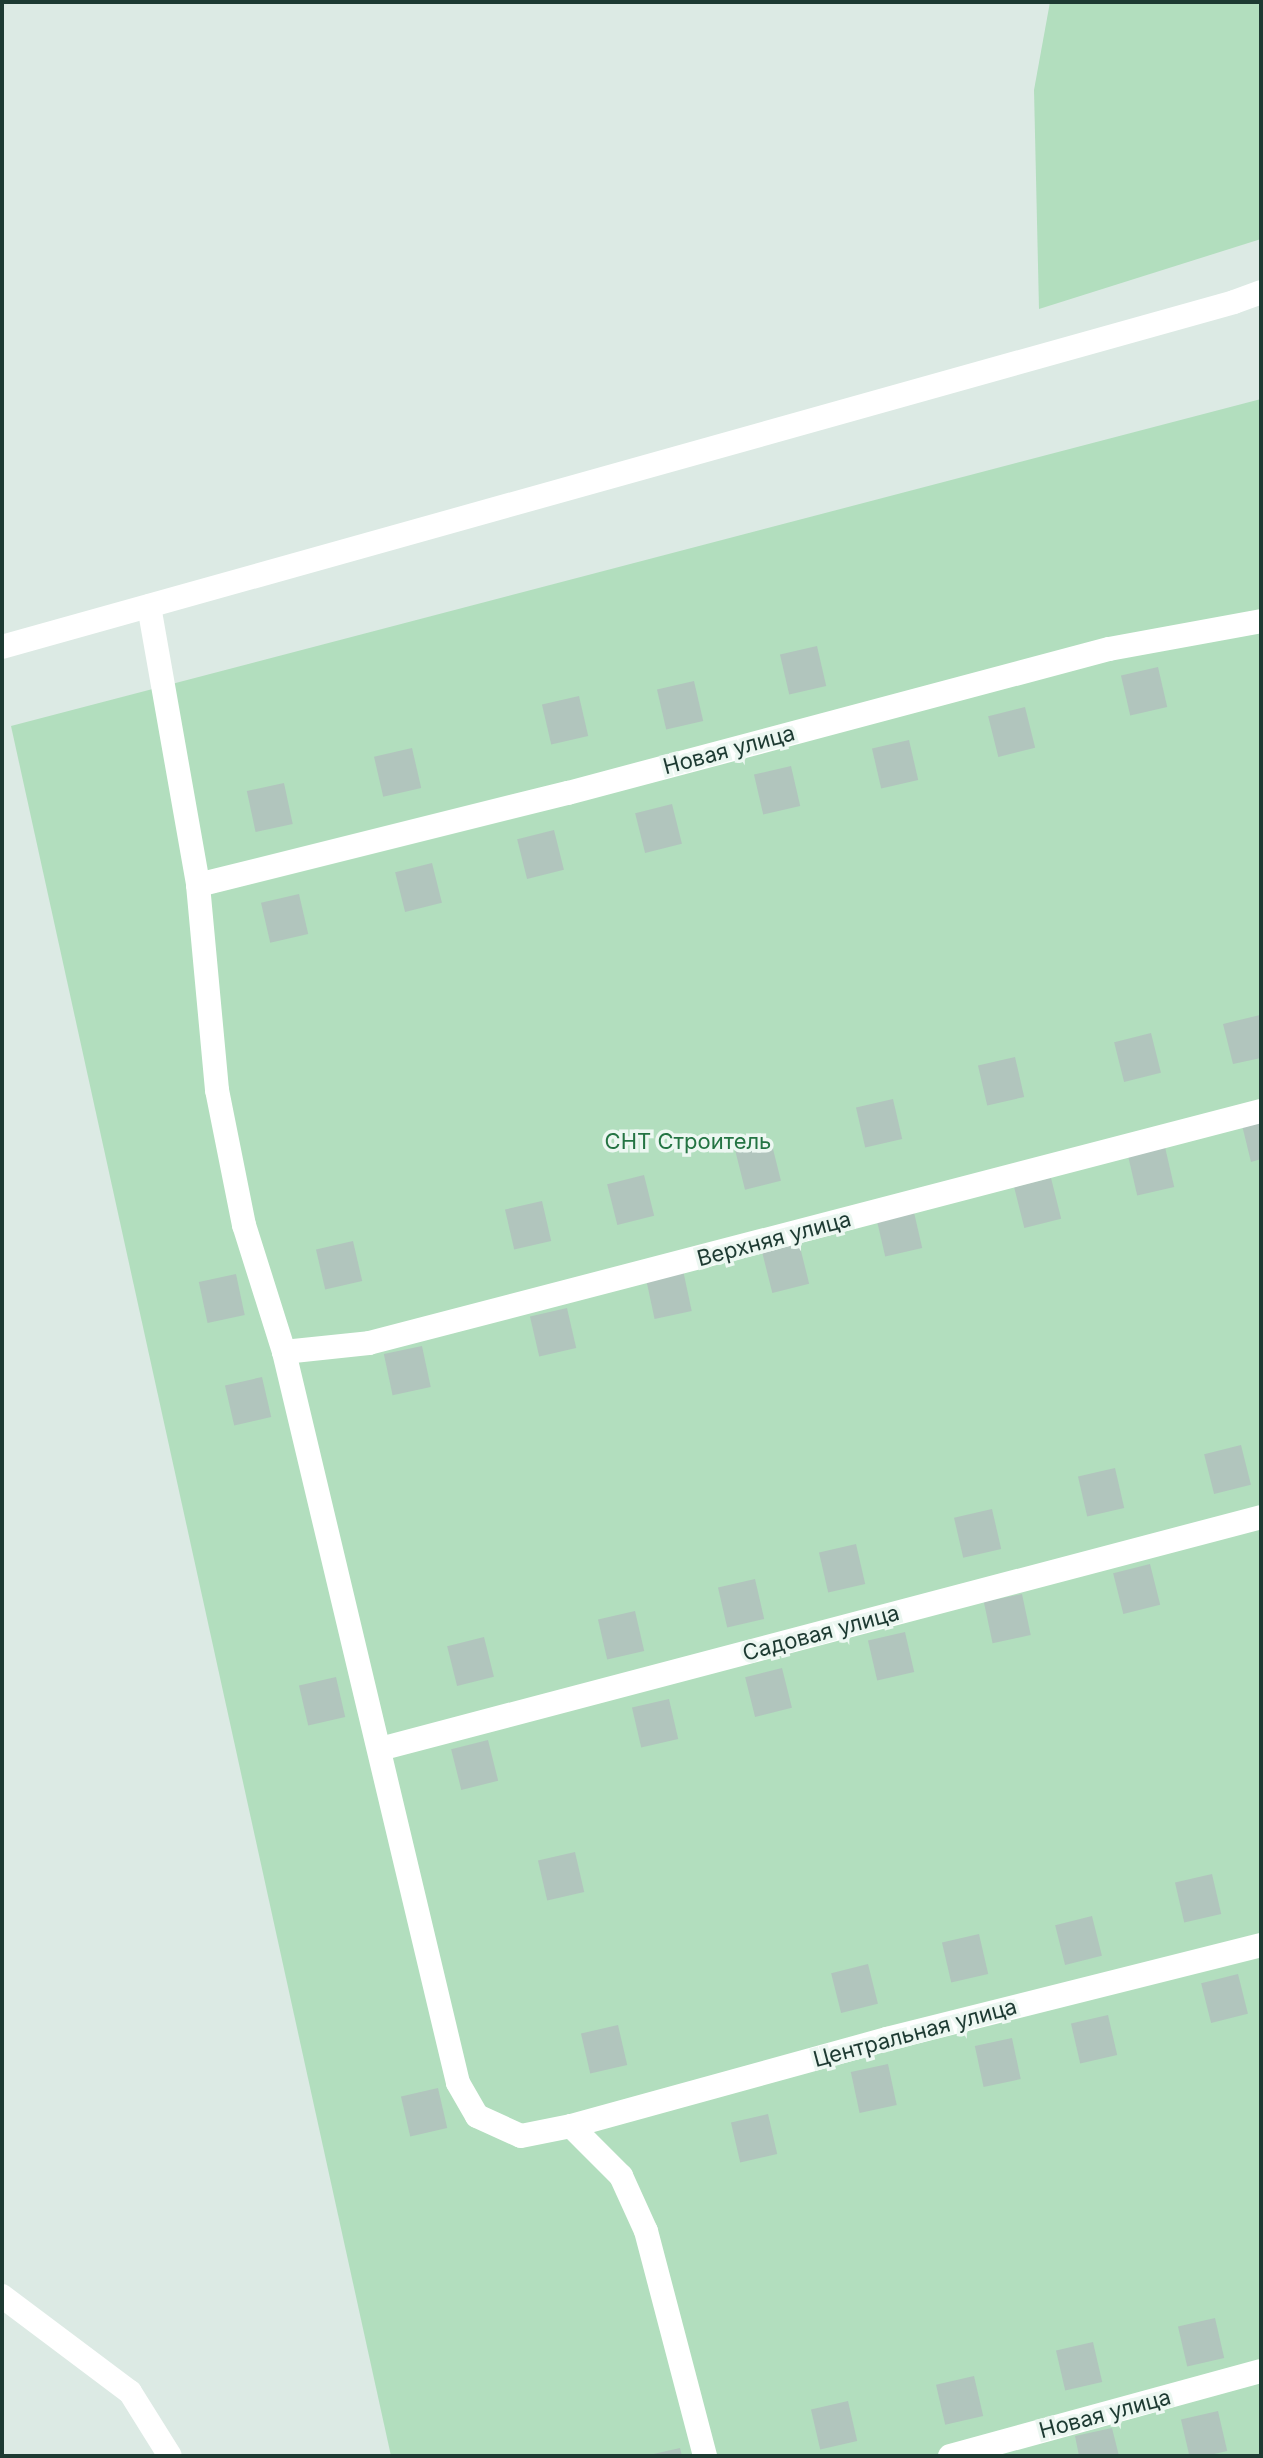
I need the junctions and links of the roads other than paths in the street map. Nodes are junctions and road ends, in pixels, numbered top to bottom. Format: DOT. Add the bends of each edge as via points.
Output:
graph roads {
  1 [pos="1261,292"];
  2 [pos="149,606"];
  3 [pos="1261,621"];
  4 [pos="2,647"];
  5 [pos="198,885"];
  6 [pos="1261,1111"];
  7 [pos="284,1352"];
  8 [pos="1261,1517"];
  9 [pos="380,1749"];
  10 [pos="1261,1945"];
  11 [pos="571,2126"];
  12 [pos="2,2296"];
  13 [pos="1261,2371"];
  14 [pos="170,2456"];
  15 [pos="705,2456"];
  16 [pos="950,2456"];
  1 -- 2 [label="street"];
  2 -- 4 [label="street"];
  2 -- 5 [label="street, Центральная улица"];
  3 -- 5 [label="street, Новая улица" via="1109,649"];
  5 -- 7 [label="street, Центральная улица" via="217,1090 244,1225"];
  6 -- 7 [label="street, Верхняя улица" via="369,1343"];
  7 -- 9 [label="street, Центральная улица"];
  8 -- 9 [label="street, Садовая улица"];
  9 -- 11 [label="street, Центральная улица" via="458,2083 477,2116 521,2136"];
  10 -- 11 [label="street, Центральная улица"];
  11 -- 15 [label="street" via="621,2176 646,2231"];
  12 -- 14 [label="street" via="130,2392"];
  13 -- 16 [label="street, Новая улица"];
}
